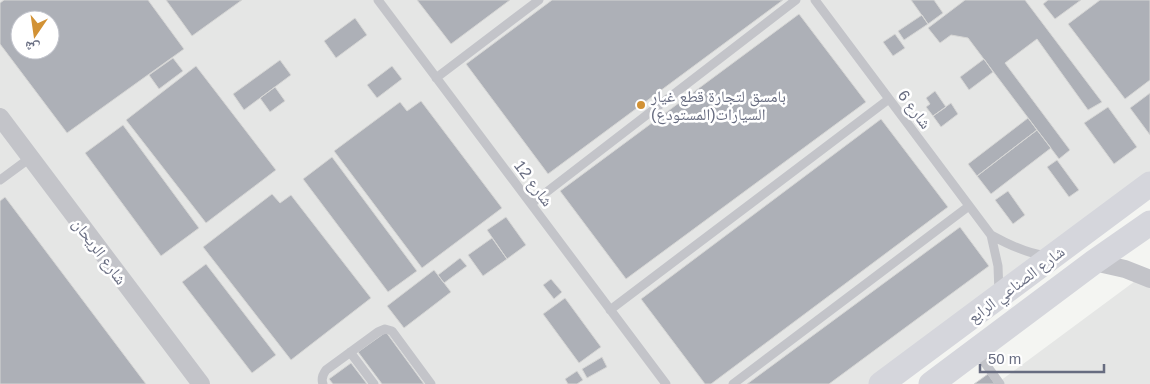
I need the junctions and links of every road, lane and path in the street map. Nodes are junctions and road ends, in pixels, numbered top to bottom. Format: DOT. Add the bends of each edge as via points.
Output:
graph roads {
  1 [pos="378,0"];
  2 [pos="539,0"];
  3 [pos="796,0"];
  4 [pos="815,0"];
  5 [pos="436,78"];
  6 [pos="889,99"];
  7 [pos="0,117"];
  8 [pos="30,158"];
  9 [pos="0,180"];
  10 [pos="1150,184"];
  11 [pos="531,204"];
  12 [pos="969,206"];
  13 [pos="1150,222"];
  14 [pos="991,235"];
  15 [pos="1052,256"];
  16 [pos="1094,262"];
  17 [pos="1150,279"];
  18 [pos="998,298"];
  19 [pos="610,310"];
  20 [pos="976,351"];
  21 [pos="350,352"];
  22 [pos="201,384"];
  23 [pos="323,384"];
  24 [pos="374,384"];
  25 [pos="431,384"];
  26 [pos="666,384"];
  27 [pos="733,384"];
  28 [pos="881,384"];
  29 [pos="931,384"];
  30 [pos="1000,384"];
  1 -- 5 [label="lane, شارع 12"];
  2 -- 5 [label="lane"];
  3 -- 11 [label="lane"];
  4 -- 6 [label="lane, شارع 6"];
  5 -- 11 [label="lane, شارع 12"];
  6 -- 12 [label="lane, شارع 6"];
  6 -- 19 [label="lane"];
  7 -- 8 [label="street, شارع الريحان"];
  8 -- 9 [label="lane"];
  8 -- 22 [label="street, شارع الريحان"];
  10 -- 15 [label="main road, شارع الصناعي الرابع"];
  11 -- 19 [label="lane, شارع 12"];
  12 -- 14 [label="lane, شارع 6"];
  12 -- 27 [label="lane"];
  13 -- 16 [label="main road, شارع الصناعي الرابع"];
  14 -- 15 [label="lane, شارع 6" via="1020,250"];
  14 -- 18 [label="lane, شارع 6" via="998,266"];
  15 -- 18 [label="main road, شارع الصناعي الرابع"];
  16 -- 17 [label="street"];
  16 -- 20 [label="main road, شارع الصناعي الرابع"];
  18 -- 28 [label="main road, شارع الصناعي الرابع"];
  19 -- 26 [label="lane, شارع 12"];
  20 -- 29 [label="main road, شارع الصناعي الرابع"];
  20 -- 30 [label="lane"];
  21 -- 23 [label="lane" via="323,373"];
  21 -- 24 [label="lane"];
  21 -- 25 [label="lane" via="378,332 388,330"];
}
